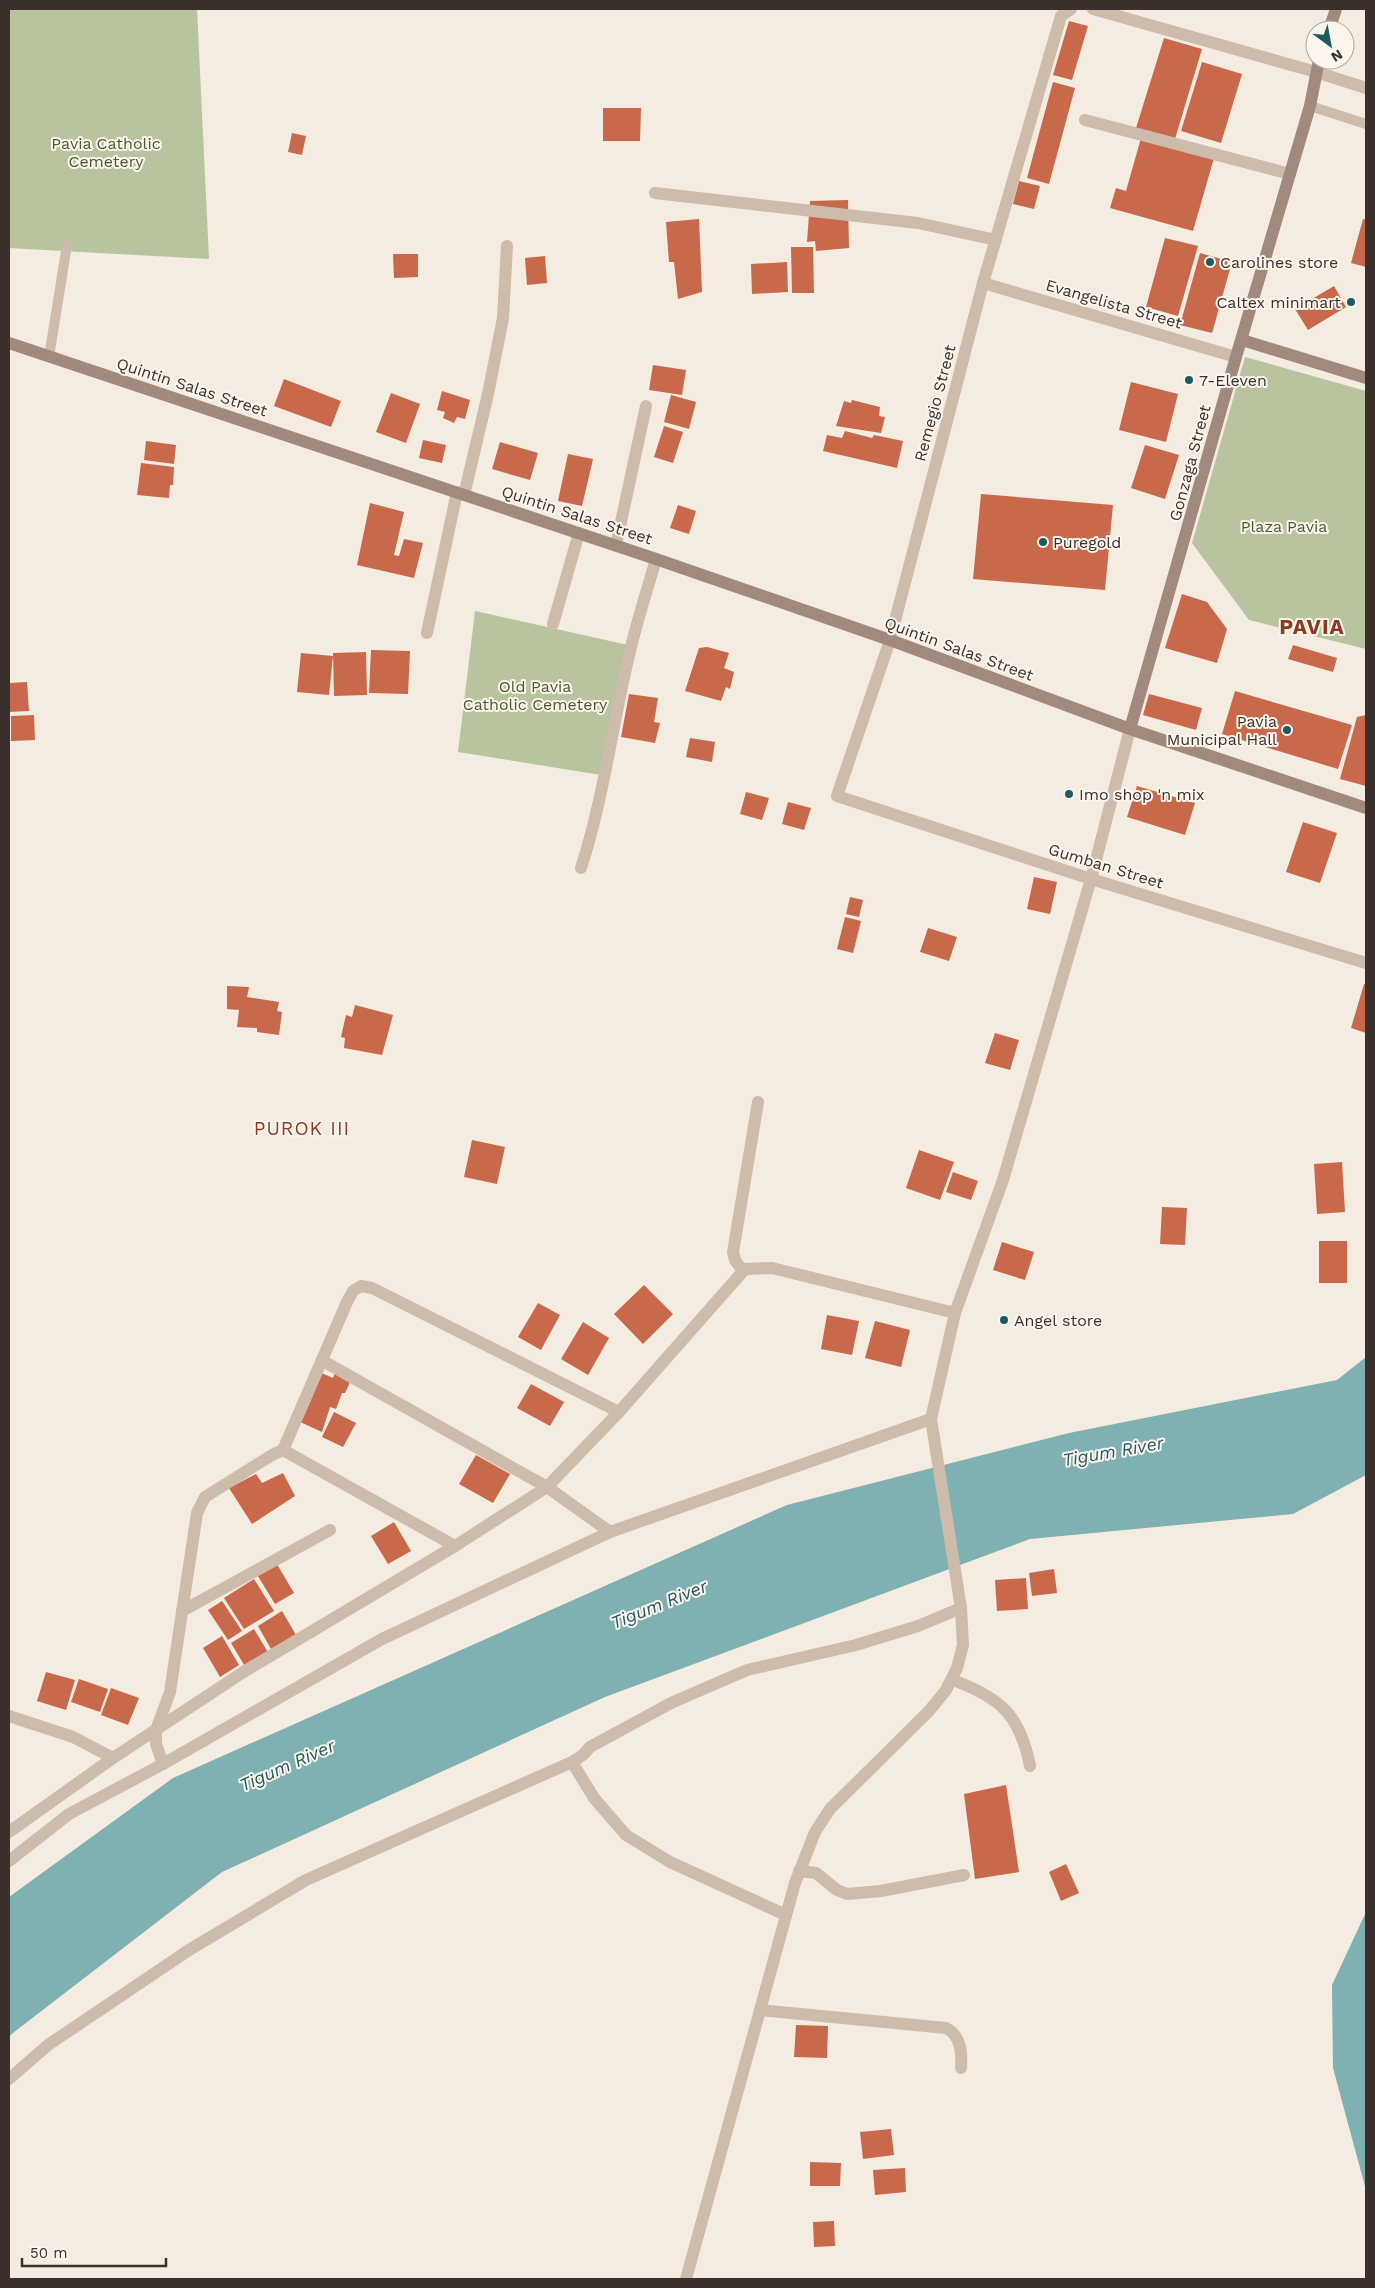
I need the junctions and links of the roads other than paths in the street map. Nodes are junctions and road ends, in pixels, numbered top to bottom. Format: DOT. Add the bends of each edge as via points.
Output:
graph roads {
  1 [pos="1093,9"];
  2 [pos="1066,12"];
  3 [pos="1305,63"];
  4 [pos="1316,70"];
  5 [pos="1326,70"];
  6 [pos="1366,88"];
  7 [pos="1310,106"];
  8 [pos="1085,120"];
  9 [pos="1366,124"];
  10 [pos="1290,174"];
  11 [pos="656,193"];
  12 [pos="996,240"];
  13 [pos="67,245"];
  14 [pos="507,246"];
  15 [pos="983,283"];
  16 [pos="1242,340"];
  17 [pos="9,343"];
  18 [pos="48,357"];
  19 [pos="1236,357"];
  20 [pos="1366,378"];
  21 [pos="646,406"];
  22 [pos="460,494"];
  23 [pos="579,533"];
  24 [pos="616,545"];
  25 [pos="656,558"];
  26 [pos="553,624"];
  27 [pos="427,633"];
  28 [pos="890,640"];
  29 [pos="1130,729"];
  30 [pos="837,796"];
  31 [pos="1366,808"];
  32 [pos="581,868"];
  33 [pos="1090,879"];
  34 [pos="1366,962"];
  35 [pos="758,1102"];
  36 [pos="742,1271"];
  37 [pos="955,1313"];
  38 [pos="323,1361"];
  39 [pos="619,1412"];
  40 [pos="930,1419"];
  41 [pos="283,1450"];
  42 [pos="547,1486"];
  43 [pos="330,1530"];
  44 [pos="610,1532"];
  45 [pos="455,1546"];
  46 [pos="961,1608"];
  47 [pos="182,1611"];
  48 [pos="953,1680"];
  49 [pos="9,1716"];
  50 [pos="156,1730"];
  51 [pos="113,1758"];
  52 [pos="572,1762"];
  53 [pos="163,1764"];
  54 [pos="1030,1766"];
  55 [pos="9,1832"];
  56 [pos="9,1861"];
  57 [pos="799,1871"];
  58 [pos="964,1875"];
  59 [pos="786,1915"];
  60 [pos="760,2010"];
  61 [pos="961,2068"];
  62 [pos="9,2079"];
  63 [pos="686,2279"];
  1 -- 3 [label="street"];
  2 -- 12 [label="street, Remegio Street"];
  4 -- 7 [label="main road, Gonzaga Street"];
  5 -- 6 [label="street"];
  7 -- 9 [label="lane"];
  7 -- 10 [label="main road, Gonzaga Street"];
  8 -- 10 [label="street"];
  10 -- 16 [label="main road, Gonzaga Street"];
  11 -- 12 [label="street" via="918,223"];
  12 -- 15 [label="street, Remegio Street"];
  13 -- 18 [label="lane"];
  14 -- 22 [label="street" via="503,318 488,394"];
  15 -- 19 [label="street, Evangelista Street"];
  15 -- 28 [label="street, Remegio Street"];
  16 -- 19 [label="main road, Gonzaga Street"];
  16 -- 20 [label="main road"];
  17 -- 18 [label="main road, Quintin Salas Street"];
  18 -- 22 [label="main road, Quintin Salas Street"];
  19 -- 29 [label="main road, Gonzaga Street"];
  21 -- 24 [label="street"];
  22 -- 23 [label="main road, Quintin Salas Street"];
  22 -- 27 [label="street"];
  23 -- 24 [label="main road, Quintin Salas Street"];
  23 -- 26 [label="street"];
  24 -- 25 [label="main road, Quintin Salas Street"];
  25 -- 28 [label="main road, Quintin Salas Street"];
  25 -- 32 [label="street" via="631,644 606,777"];
  28 -- 29 [label="main road, Quintin Salas Street"];
  28 -- 30 [label="street, Remegio Street"];
  29 -- 31 [label="main road, Quintin Salas Street"];
  29 -- 33 [label="street"];
  30 -- 33 [label="street, Gumban Street"];
  33 -- 34 [label="street, Gumban Street"];
  33 -- 37 [label="street" via="1003,1180"];
  35 -- 36 [label="street" via="733,1252"];
  36 -- 37 [label="street" via="772,1268"];
  36 -- 39 [label="street"];
  37 -- 40 [label="street"];
  38 -- 39 [label="street" via="353,1291 361,1286 372,1288"];
  38 -- 41 [label="street"];
  38 -- 42 [label="street"];
  39 -- 42 [label="street"];
  40 -- 44 [label="street"];
  40 -- 46 [label="street"];
  41 -- 45 [label="street"];
  41 -- 47 [label="street" via="204,1497 200,1504"];
  42 -- 44 [label="street"];
  42 -- 45 [label="street"];
  43 -- 47 [label="street"];
  44 -- 53 [label="street" via="382,1639"];
  45 -- 50 [label="street" via="245,1671"];
  46 -- 48 [label="street" via="964,1644"];
  46 -- 52 [label="street" via="918,1626 856,1645 747,1670 671,1703 590,1746"];
  47 -- 50 [label="street" via="170,1692"];
  48 -- 54 [label="street" via="988,1695 1010,1714 1020,1730"];
  48 -- 57 [label="street" via="929,1711 830,1809 815,1832"];
  49 -- 51 [label="street" via="72,1737"];
  50 -- 51 [label="street"];
  50 -- 53 [label="street" via="156,1744"];
  51 -- 55 [label="street"];
  52 -- 59 [label="street" via="594,1798 626,1835 670,1862"];
  52 -- 62 [label="street" via="306,1880 188,1950 48,2045"];
  53 -- 56 [label="street" via="69,1814"];
  57 -- 58 [label="street" via="816,1873 847,1894"];
  57 -- 59 [label="street"];
  59 -- 60 [label="street"];
  60 -- 61 [label="street" via="946,2028 952,2031 962,2052"];
  60 -- 63 [label="street"];
}
